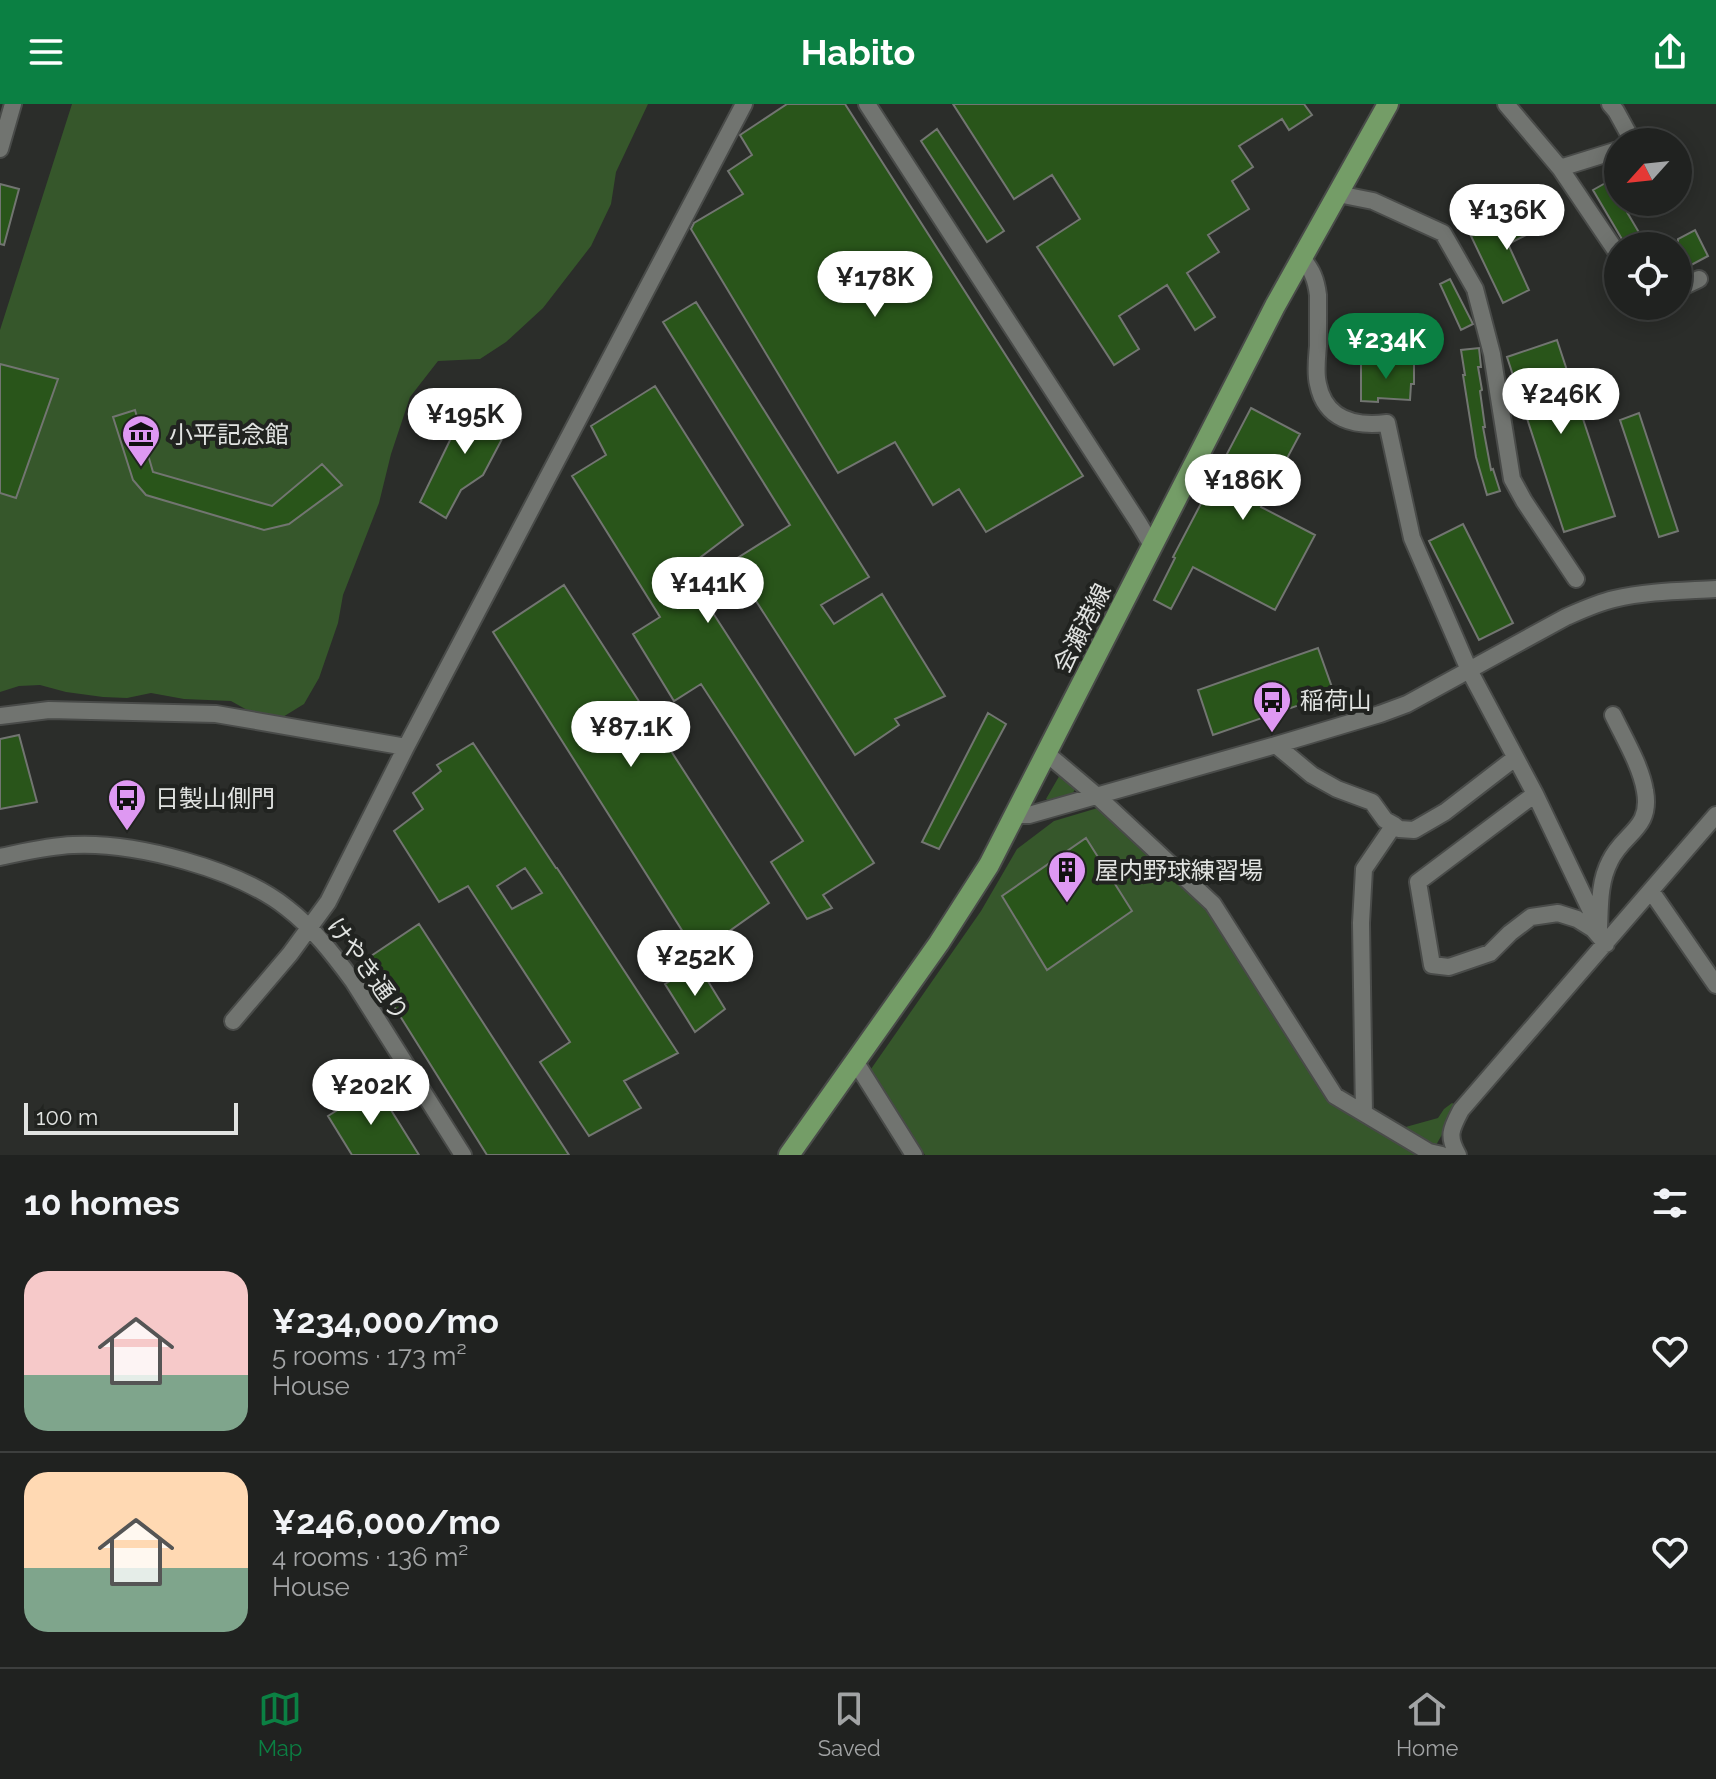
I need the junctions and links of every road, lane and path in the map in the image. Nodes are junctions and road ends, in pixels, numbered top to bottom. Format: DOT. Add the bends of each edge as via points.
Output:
graph roads {
  1 [pos="13,104"];
  2 [pos="744,104"];
  3 [pos="867,104"];
  4 [pos="1388,104"];
  5 [pos="1506,104"];
  6 [pos="1610,104"];
  7 [pos="1625,128"];
  8 [pos="0,149"];
  9 [pos="1604,154"];
  10 [pos="1560,168"];
  11 [pos="1338,194"];
  12 [pos="1604,233"];
  13 [pos="1302,258"];
  14 [pos="1699,279"];
  15 [pos="1692,282"];
  16 [pos="1153,547"];
  17 [pos="1576,579"];
  18 [pos="1716,589"];
  19 [pos="1469,670"];
  20 [pos="1613,715"];
  21 [pos="0,716"];
  22 [pos="1276,745"];
  23 [pos="406,747"];
  24 [pos="1046,753"];
  25 [pos="1515,758"];
  26 [pos="1535,794"];
  27 [pos="1097,796"];
  28 [pos="1015,815"];
  29 [pos="1715,819"];
  30 [pos="1394,825"];
  31 [pos="0,857"];
  32 [pos="1651,891"];
  33 [pos="310,928"];
  34 [pos="1602,936"];
  35 [pos="1716,985"];
  36 [pos="233,1021"];
  37 [pos="855,1061"];
  38 [pos="1364,1113"];
  39 [pos="463,1155"];
  40 [pos="789,1155"];
  41 [pos="914,1155"];
  42 [pos="1442,1155"];
  43 [pos="1458,1155"];
  1 -- 8 [label="street"];
  2 -- 23 [label="street"];
  3 -- 16 [label="street"];
  4 -- 11 [label="main road, 会瀬港線"];
  5 -- 10 [label="street"];
  6 -- 7 [label="street"];
  9 -- 10 [label="street"];
  10 -- 12 [label="street"];
  11 -- 13 [label="main road, 会瀬港線"];
  11 -- 17 [label="street" via="1373,201 1443,233 1475,289 1492,354 1512,479"];
  13 -- 16 [label="main road, 会瀬港線"];
  13 -- 19 [label="street" via="1317,281 1317,382 1323,399 1351,423 1387,423 1412,538"];
  14 -- 15 [label="street"];
  16 -- 24 [label="main road, 会瀬港線"];
  18 -- 19 [label="street" via="1647,593 1591,606"];
  19 -- 22 [label="street" via="1407,704"];
  19 -- 25 [label="street"];
  20 -- 34 [label="street" via="1636,763 1645,811 1642,822 1610,859 1601,888"];
  21 -- 23 [label="street" via="49,710 216,714"];
  22 -- 27 [label="street"];
  22 -- 30 [label="street" via="1312,775 1372,802"];
  23 -- 33 [label="street"];
  24 -- 27 [label="street"];
  24 -- 28 [label="main road, 会瀬港線"];
  25 -- 26 [label="street"];
  25 -- 30 [label="street" via="1414,830"];
  26 -- 34 [label="street"];
  26 -- 34 [label="street" via="1418,882 1432,965 1449,967 1490,953 1531,917 1558,913"];
  27 -- 28 [label="street"];
  27 -- 38 [label="street" via="1213,904 1335,1096"];
  28 -- 37 [label="main road, 会瀬港線" via="968,899"];
  29 -- 32 [label="street"];
  30 -- 38 [label="street" via="1364,869"];
  31 -- 33 [label="street, けやき通り" via="73,845 150,853 221,872 259,889"];
  32 -- 34 [label="street"];
  32 -- 35 [label="street"];
  33 -- 36 [label="street"];
  33 -- 39 [label="street, けやき通り" via="353,981"];
  34 -- 43 [label="street" via="1461,1110 1451,1133"];
  37 -- 40 [label="main road, 会瀬港線"];
  37 -- 41 [label="street"];
  38 -- 42 [label="street"];
}
